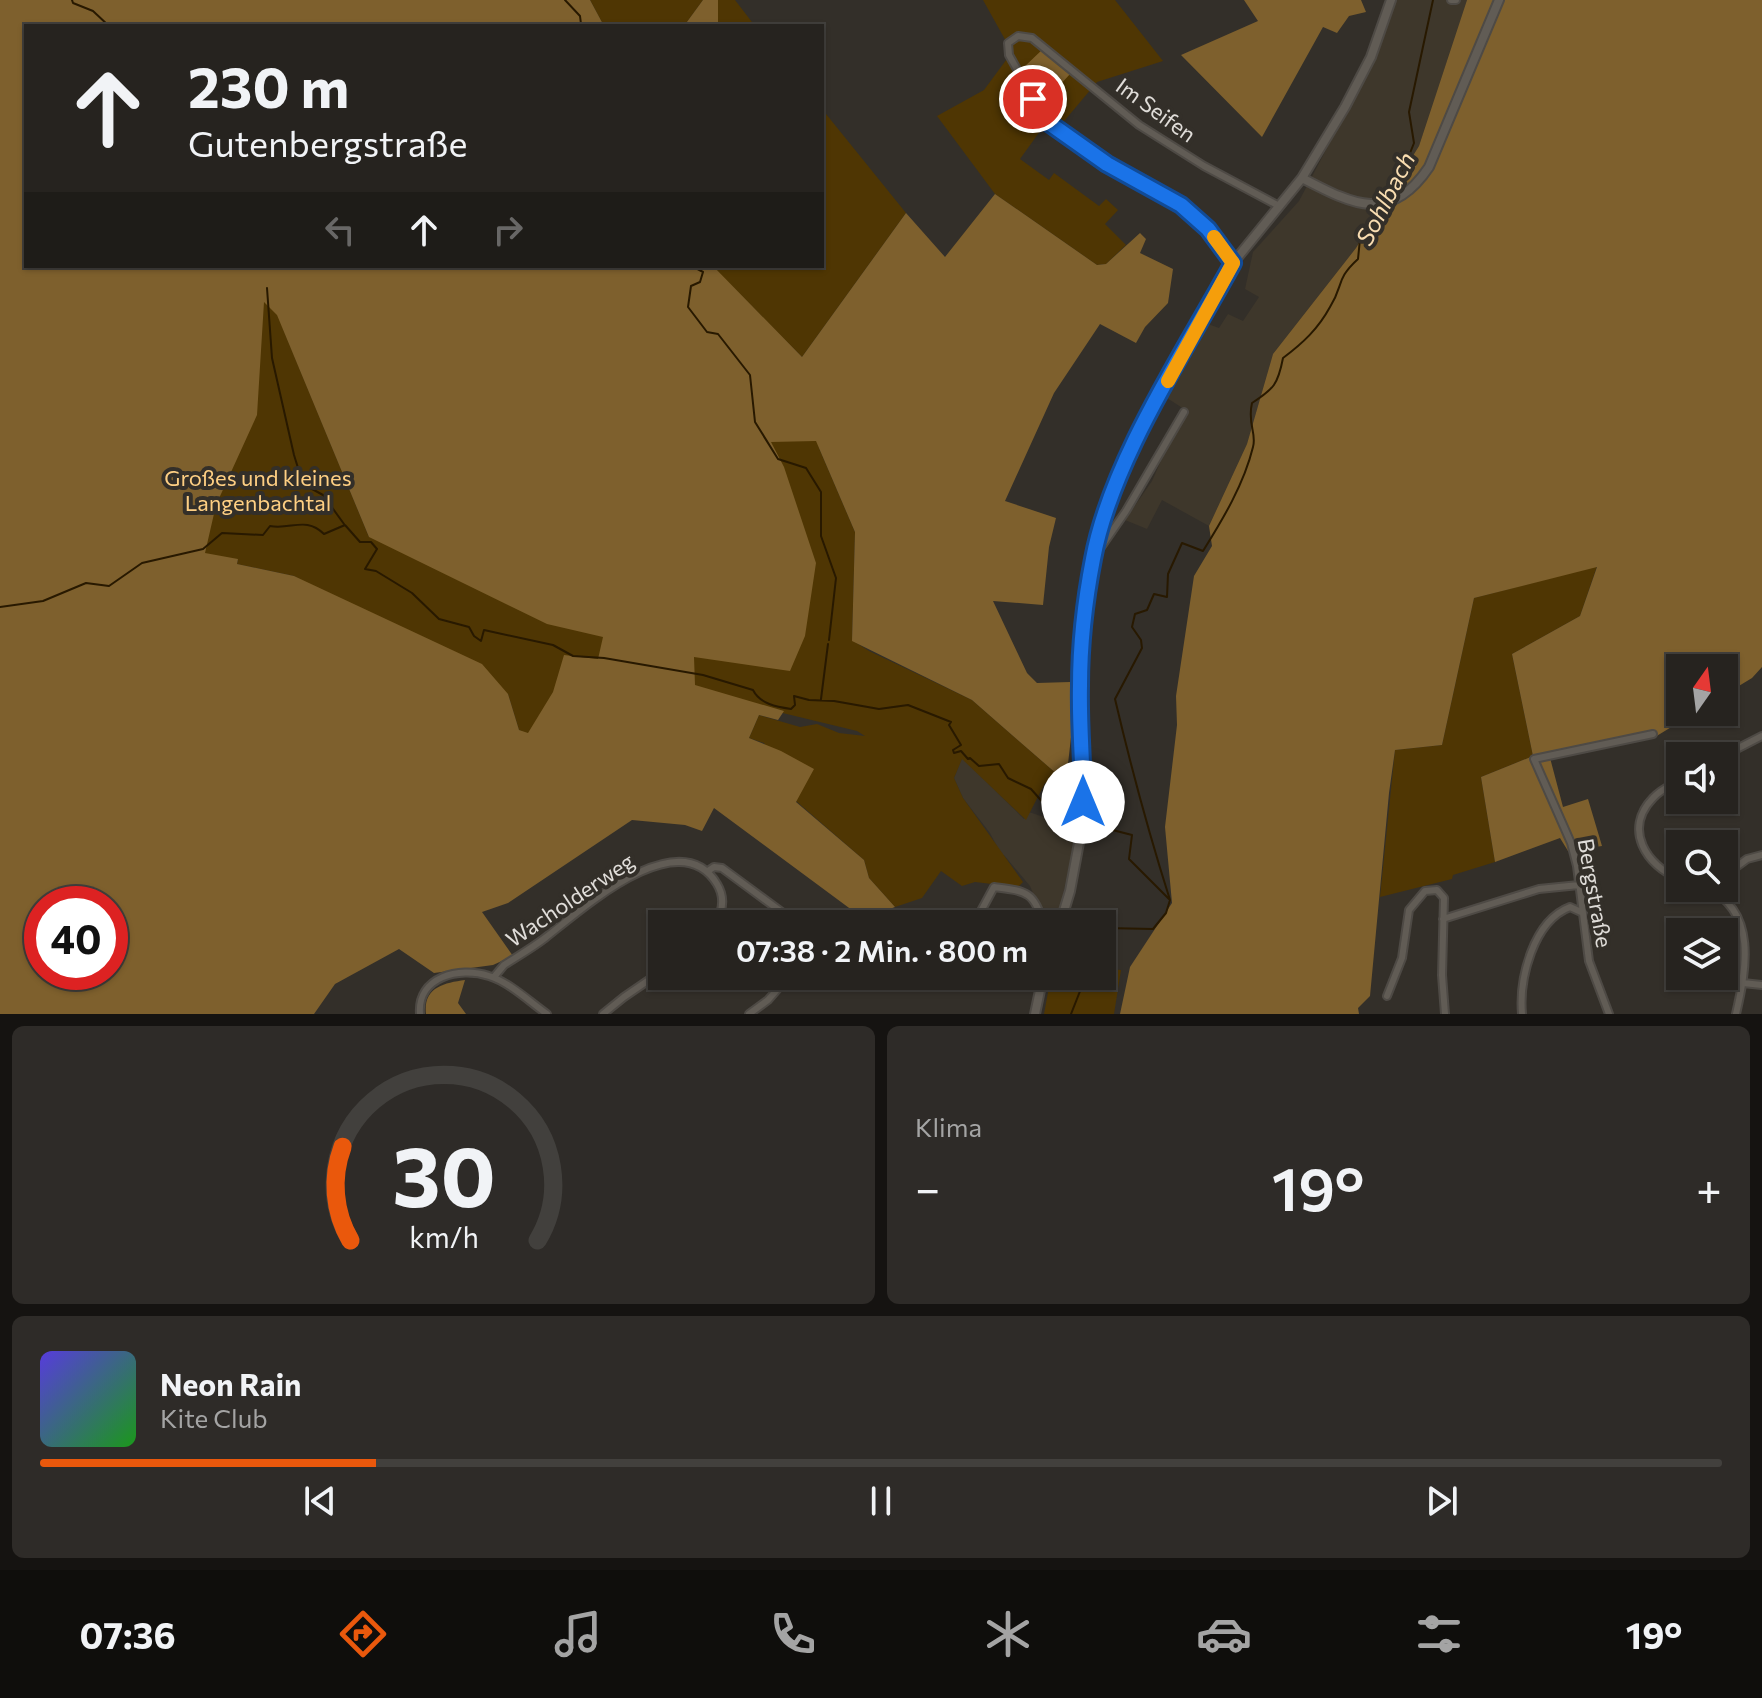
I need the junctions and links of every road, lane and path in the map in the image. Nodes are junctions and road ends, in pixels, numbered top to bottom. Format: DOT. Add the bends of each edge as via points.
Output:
graph roads {
  1 [pos="1391,0"];
  2 [pos="1499,0"];
  3 [pos="1302,178"];
  4 [pos="1279,206"];
  5 [pos="1233,263"];
  6 [pos="1184,412"];
  7 [pos="1093,559"];
  8 [pos="1653,734"];
  9 [pos="1762,736"];
  10 [pos="1738,748"];
  11 [pos="1666,789"];
  12 [pos="1762,855"];
  13 [pos="1738,866"];
  14 [pos="708,871"];
  15 [pos="1666,873"];
  16 [pos="1579,885"];
  17 [pos="1724,902"];
  18 [pos="722,910"];
  19 [pos="779,910"];
  20 [pos="982,910"];
  21 [pos="1038,910"];
  22 [pos="1064,910"];
  23 [pos="1581,912"];
  24 [pos="1443,919"];
  25 [pos="494,977"];
  26 [pos="648,981"];
  27 [pos="1743,983"];
  28 [pos="1762,985"];
  29 [pos="777,990"];
  30 [pos="1040,990"];
  31 [pos="1387,996"];
  32 [pos="420,1014"];
  33 [pos="547,1014"];
  34 [pos="603,1014"];
  35 [pos="749,1014"];
  36 [pos="1035,1014"];
  37 [pos="1445,1014"];
  38 [pos="1522,1014"];
  39 [pos="1609,1014"];
  40 [pos="1736,1014"];
  1 -- 3 [label="street" via="1371,57"];
  2 -- 3 [label="street" via="1417,186 1401,197 1365,205"];
  3 -- 4 [label="street"];
  4 -- 5 [label="street"];
  4 -- 5 [label="street, Im Seifen" via="1139,125 1042,45 1025,35 1008,43 1009,55 1046,121 1107,164 1181,205 1208,229"];
  5 -- 7 [label="street" via="1122,469"];
  6 -- 7 [label="street"];
  7 -- 22 [label="street" via="1080,686 1081,832"];
  8 -- 16 [label="street, Bergstraße" via="1534,759 1571,843"];
  9 -- 10 [label="street"];
  11 -- 15 [label="street" via="1650,800 1638,834 1646,855"];
  12 -- 13 [label="street"];
  14 -- 18 [label="street" via="722,892"];
  14 -- 19 [label="street, Wacholderweg" via="722,868"];
  14 -- 25 [label="street, Wacholderweg" via="679,864 637,872"];
  16 -- 23 [label="street, Bergstraße"];
  16 -- 24 [label="street" via="1539,889"];
  17 -- 27 [label="street" via="1743,930"];
  20 -- 21 [label="street" via="994,887 1022,891 1034,899"];
  23 -- 38 [label="street" via="1570,907 1560,913 1531,950 1523,975"];
  23 -- 39 [label="street, Bergstraße" via="1589,961"];
  24 -- 31 [label="street" via="1444,898 1437,890 1425,891 1412,903 1402,958"];
  24 -- 37 [label="street"];
  25 -- 32 [label="street" via="441,976 427,987"];
  25 -- 33 [label="street"];
  26 -- 34 [label="street"];
  27 -- 28 [label="street"];
  27 -- 40 [label="street"];
  29 -- 35 [label="street"];
  30 -- 36 [label="street"];
}
